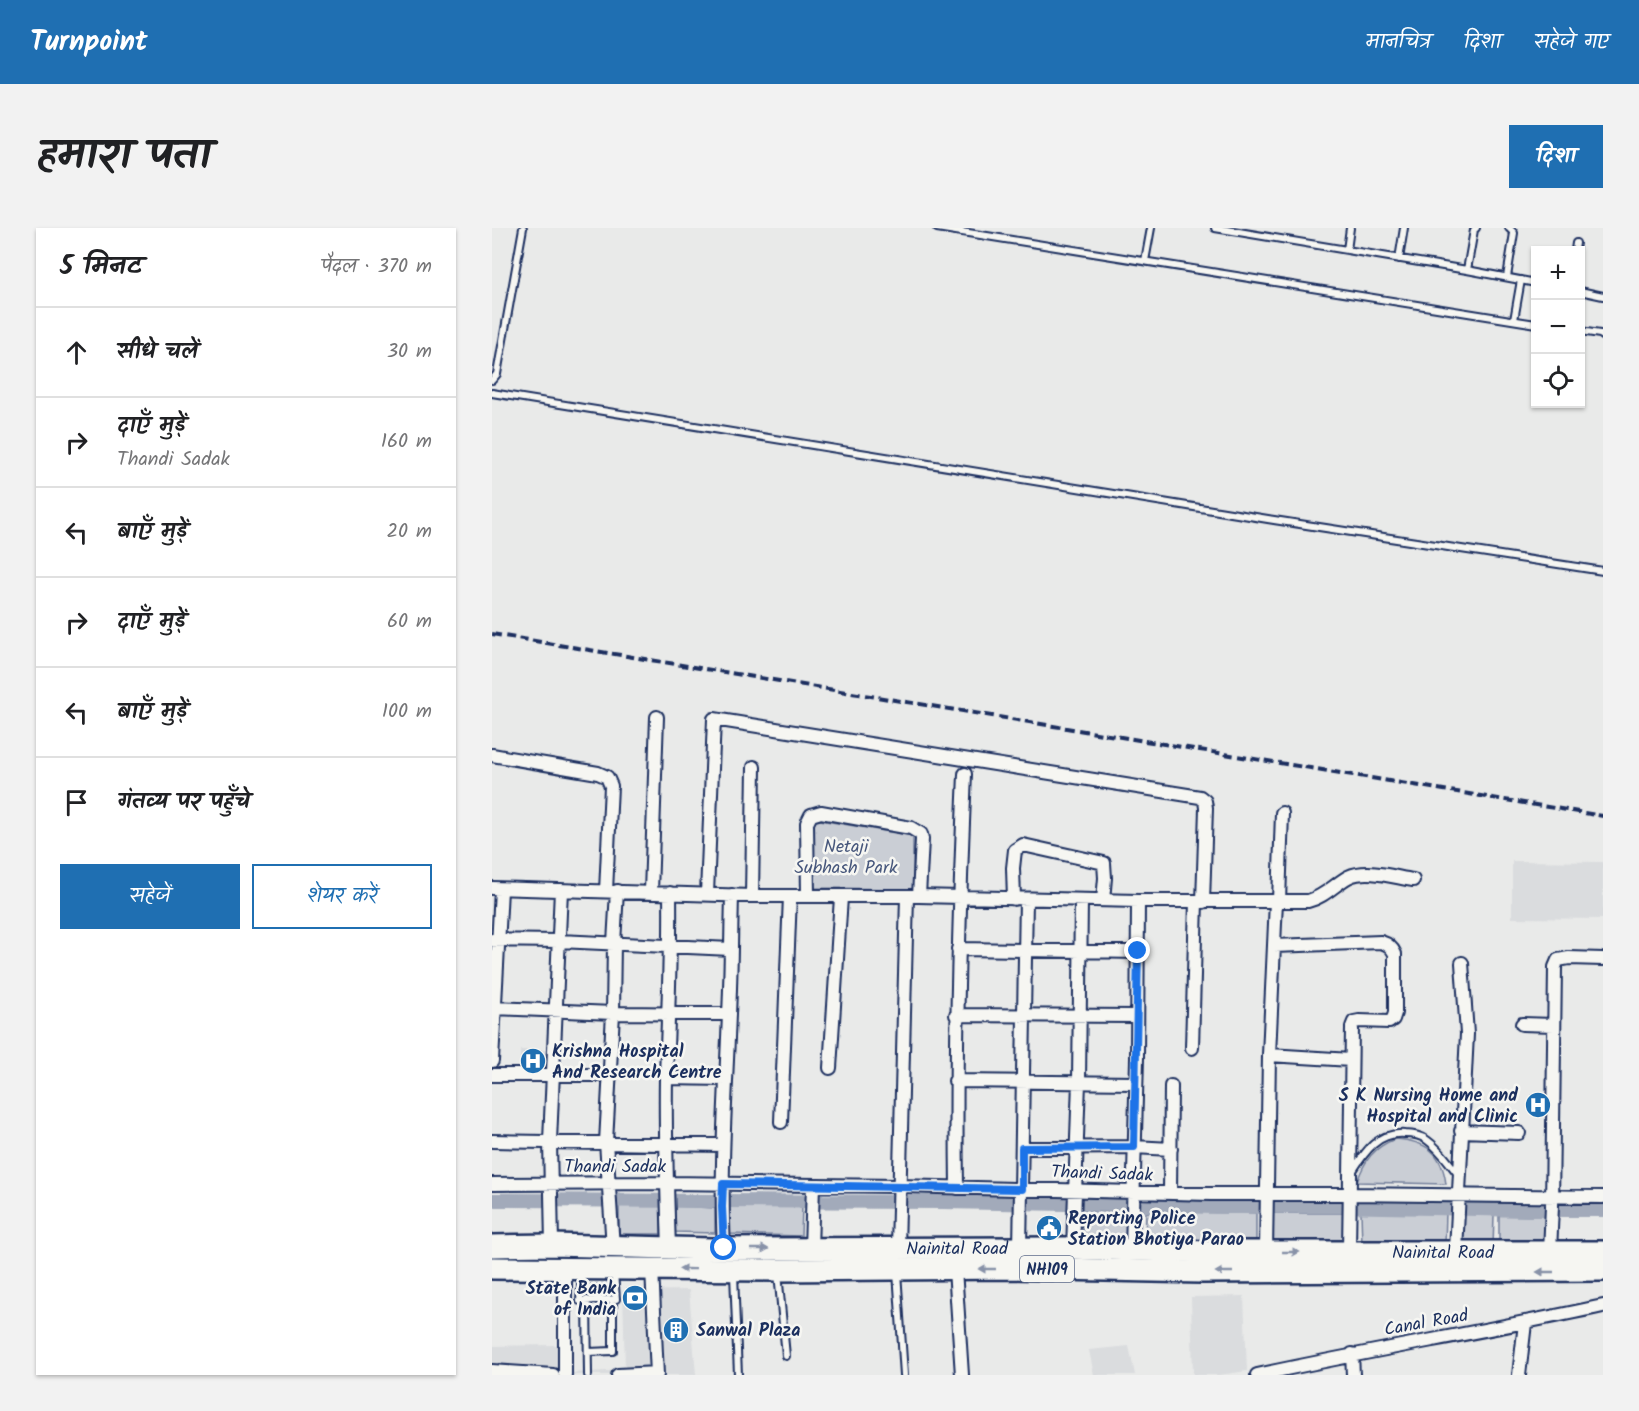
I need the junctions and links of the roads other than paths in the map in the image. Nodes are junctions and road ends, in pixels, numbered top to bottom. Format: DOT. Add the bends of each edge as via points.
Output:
graph roads {
  1 [pos="523,228"];
  2 [pos="937,228"];
  3 [pos="1151,228"];
  4 [pos="1215,228"];
  5 [pos="1277,228"];
  6 [pos="1350,228"];
  7 [pos="1404,228"];
  8 [pos="1476,228"];
  9 [pos="1509,228"];
  10 [pos="945,229"];
  11 [pos="1225,229"];
  12 [pos="1275,238"];
  13 [pos="1576,243"];
  14 [pos="1576,246"];
  15 [pos="1347,250"];
  16 [pos="1399,258"];
  17 [pos="1145,261"];
  18 [pos="1467,270"];
  19 [pos="1507,278"];
  20 [pos="1521,280"];
  21 [pos="1531,282"];
  22 [pos="1585,292"];
  23 [pos="1603,296"];
  24 [pos="1514,320"];
  25 [pos="1531,323"];
  26 [pos="1585,332"];
  27 [pos="1603,336"];
  28 [pos="492,380"];
  29 [pos="492,393"];
  30 [pos="1603,571"];
  31 [pos="657,717"];
  32 [pos="492,755"];
  33 [pos="754,767"];
  34 [pos="965,774"];
  35 [pos="1282,813"];
  36 [pos="1413,880"];
  37 [pos="497,889"];
  38 [pos="561,890"];
  39 [pos="611,891"];
  40 [pos="651,892"];
  41 [pos="670,893"];
  42 [pos="707,894"];
  43 [pos="732,895"];
  44 [pos="752,896"];
  45 [pos="790,896"];
  46 [pos="808,896"];
  47 [pos="913,896"];
  48 [pos="841,897"];
  49 [pos="959,897"];
  50 [pos="1020,899"];
  51 [pos="1082,900"];
  52 [pos="1102,900"];
  53 [pos="1138,901"];
  54 [pos="1200,901"];
  55 [pos="1278,901"];
  56 [pos="495,940"];
  57 [pos="559,941"];
  58 [pos="614,943"];
  59 [pos="671,946"];
  60 [pos="1274,946"];
  61 [pos="958,948"];
  62 [pos="731,949"];
  63 [pos="1025,949"];
  64 [pos="1081,951"];
  65 [pos="1138,951"];
  66 [pos="1603,959"];
  67 [pos="1462,963"];
  68 [pos="495,1008"];
  69 [pos="555,1010"];
  70 [pos="613,1013"];
  71 [pos="669,1014"];
  72 [pos="729,1014"];
  73 [pos="956,1015"];
  74 [pos="1023,1016"];
  75 [pos="1081,1016"];
  76 [pos="1137,1016"];
  77 [pos="1522,1024"];
  78 [pos="1554,1025"];
  79 [pos="1192,1048"];
  80 [pos="1269,1055"];
  81 [pos="1351,1060"];
  82 [pos="492,1061"];
  83 [pos="830,1068"];
  84 [pos="492,1075"];
  85 [pos="553,1075"];
  86 [pos="610,1075"];
  87 [pos="666,1078"];
  88 [pos="726,1079"];
  89 [pos="955,1081"];
  90 [pos="1022,1082"];
  91 [pos="1079,1082"];
  92 [pos="1136,1083"];
  93 [pos="1171,1086"];
  94 [pos="781,1122"];
  95 [pos="1461,1131"];
  96 [pos="1518,1133"];
  97 [pos="492,1141"];
  98 [pos="550,1141"];
  99 [pos="606,1142"];
  100 [pos="666,1143"];
  101 [pos="722,1145"];
  102 [pos="1134,1147"];
  103 [pos="1022,1148"];
  104 [pos="1077,1148"];
  105 [pos="1171,1149"];
  106 [pos="1350,1175"];
  107 [pos="1459,1175"];
  108 [pos="492,1184"];
  109 [pos="957,1188"];
  110 [pos="1170,1193"];
  111 [pos="550,1195"];
  112 [pos="610,1195"];
  113 [pos="667,1195"];
  114 [pos="722,1196"];
  115 [pos="812,1196"];
  116 [pos="899,1196"];
  117 [pos="1603,1197"];
  118 [pos="1021,1198"];
  119 [pos="1076,1199"];
  120 [pos="1133,1201"];
  121 [pos="1266,1202"];
  122 [pos="1349,1202"];
  123 [pos="1458,1204"];
  124 [pos="1552,1206"];
  125 [pos="552,1245"];
  126 [pos="492,1246"];
  127 [pos="669,1248"];
  128 [pos="724,1248"];
  129 [pos="1073,1248"];
  130 [pos="811,1249"];
  131 [pos="1132,1250"];
  132 [pos="1349,1251"];
  133 [pos="1266,1252"];
  134 [pos="1550,1252"];
  135 [pos="1603,1252"];
  136 [pos="613,1258"];
  137 [pos="898,1258"];
  138 [pos="1020,1259"];
  139 [pos="1455,1261"];
  140 [pos="492,1268"];
  141 [pos="652,1268"];
  142 [pos="734,1269"];
  143 [pos="955,1269"];
  144 [pos="778,1270"];
  145 [pos="1603,1270"];
  146 [pos="571,1275"];
  147 [pos="612,1299"];
  148 [pos="587,1300"];
  149 [pos="1603,1306"];
  150 [pos="1525,1323"];
  151 [pos="588,1352"];
  152 [pos="1352,1354"];
  153 [pos="786,1356"];
  154 [pos="492,1371"];
  155 [pos="657,1374"];
  156 [pos="553,1375"];
  157 [pos="564,1375"];
  158 [pos="588,1375"];
  159 [pos="618,1375"];
  160 [pos="738,1375"];
  161 [pos="904,1375"];
  162 [pos="962,1375"];
  163 [pos="1257,1375"];
  164 [pos="1353,1375"];
  165 [pos="1519,1375"];
  1 -- 28 [label="lane" via="497,374"];
  2 -- 10 [label="lane"];
  3 -- 17 [label="lane"];
  4 -- 11 [label="lane"];
  5 -- 12 [label="lane"];
  6 -- 15 [label="lane"];
  7 -- 16 [label="lane"];
  8 -- 18 [label="lane"];
  9 -- 19 [label="lane" via="1514,233"];
  10 -- 17 [label="lane"];
  11 -- 12 [label="lane"];
  12 -- 15 [label="lane"];
  13 -- 14 [label="lane"];
  15 -- 16 [label="lane"];
  16 -- 18 [label="lane"];
  17 -- 24 [label="lane"];
  18 -- 19 [label="lane"];
  19 -- 20 [label="lane"];
  20 -- 21 [label="lane"];
  20 -- 24 [label="lane"];
  22 -- 23 [label="lane"];
  24 -- 25 [label="lane"];
  26 -- 27 [label="lane"];
  29 -- 30 [label="lane"];
  31 -- 40 [label="street"];
  32 -- 39 [label="street" via="607,777 611,786"];
  33 -- 44 [label="street"];
  34 -- 49 [label="street"];
  35 -- 55 [label="street"];
  36 -- 55 [label="street" via="1357,874 1317,899"];
  37 -- 38 [label="street"];
  37 -- 56 [label="street"];
  38 -- 39 [label="street"];
  38 -- 57 [label="street"];
  39 -- 40 [label="street"];
  39 -- 58 [label="street"];
  40 -- 41 [label="street"];
  41 -- 42 [label="street"];
  41 -- 59 [label="street"];
  42 -- 43 [label="street"];
  42 -- 54 [label="street" via="714,719 1200,797 1206,808"];
  43 -- 44 [label="street"];
  43 -- 62 [label="street"];
  44 -- 45 [label="street"];
  45 -- 46 [label="street"];
  45 -- 94 [label="street"];
  46 -- 47 [label="street" via="807,823 811,815 821,812 911,828 921,834"];
  46 -- 48 [label="street"];
  47 -- 48 [label="street"];
  47 -- 49 [label="street"];
  47 -- 116 [label="street"];
  48 -- 83 [label="street"];
  49 -- 50 [label="street"];
  49 -- 61 [label="street"];
  50 -- 51 [label="street"];
  50 -- 52 [label="street" via="1013,868 1015,850 1023,845 1104,863"];
  50 -- 63 [label="street"];
  51 -- 52 [label="street"];
  51 -- 64 [label="street"];
  52 -- 53 [label="street"];
  53 -- 54 [label="street"];
  53 -- 65 [label="street"];
  54 -- 55 [label="street"];
  54 -- 79 [label="street"];
  55 -- 60 [label="street"];
  56 -- 57 [label="street"];
  56 -- 68 [label="street"];
  57 -- 58 [label="street"];
  57 -- 69 [label="street"];
  58 -- 59 [label="street"];
  58 -- 70 [label="street"];
  59 -- 62 [label="street"];
  59 -- 71 [label="street"];
  60 -- 80 [label="street"];
  60 -- 81 [label="street" via="1381,942 1392,948 1393,1019 1354,1022"];
  61 -- 63 [label="street"];
  61 -- 73 [label="street"];
  62 -- 72 [label="street"];
  63 -- 64 [label="street"];
  63 -- 74 [label="street"];
  64 -- 65 [label="street"];
  64 -- 75 [label="street"];
  65 -- 76 [label="street"];
  66 -- 78 [label="street" via="1558,960"];
  67 -- 95 [label="street" via="1467,1034"];
  68 -- 69 [label="street"];
  68 -- 82 [label="street"];
  69 -- 70 [label="street"];
  69 -- 85 [label="street"];
  70 -- 71 [label="street"];
  70 -- 86 [label="street"];
  71 -- 72 [label="street"];
  71 -- 87 [label="street"];
  72 -- 88 [label="street"];
  73 -- 74 [label="street"];
  73 -- 89 [label="street"];
  74 -- 75 [label="street"];
  74 -- 90 [label="street"];
  75 -- 76 [label="street"];
  75 -- 91 [label="street"];
  76 -- 92 [label="street"];
  77 -- 78 [label="street"];
  78 -- 124 [label="street"];
  80 -- 81 [label="street"];
  80 -- 121 [label="street"];
  81 -- 106 [label="street"];
  84 -- 85 [label="street"];
  85 -- 86 [label="street"];
  85 -- 98 [label="street"];
  86 -- 99 [label="street"];
  87 -- 88 [label="street"];
  87 -- 100 [label="street"];
  88 -- 101 [label="street"];
  89 -- 90 [label="street"];
  89 -- 109 [label="street"];
  90 -- 91 [label="street"];
  90 -- 103 [label="street"];
  91 -- 92 [label="street"];
  91 -- 104 [label="street"];
  92 -- 102 [label="street"];
  93 -- 105 [label="street"];
  95 -- 96 [label="street"];
  95 -- 107 [label="street"];
  97 -- 98 [label="street"];
  98 -- 99 [label="street"];
  98 -- 111 [label="street"];
  99 -- 100 [label="street"];
  99 -- 112 [label="street"];
  100 -- 101 [label="street"];
  100 -- 113 [label="street"];
  101 -- 114 [label="street"];
  102 -- 104 [label="street"];
  102 -- 105 [label="street"];
  102 -- 120 [label="street"];
  103 -- 104 [label="street"];
  103 -- 118 [label="street"];
  104 -- 119 [label="street"];
  105 -- 110 [label="street"];
  106 -- 107 [label="lane" via="1376,1141 1397,1133 1426,1139"];
  106 -- 122 [label="street"];
  107 -- 123 [label="street"];
  108 -- 111 [label="street, Thandi Sadak"];
  109 -- 116 [label="street, Thandi Sadak"];
  109 -- 118 [label="street, Thandi Sadak"];
  110 -- 120 [label="street, Thandi Sadak"];
  110 -- 121 [label="street, Thandi Sadak"];
  111 -- 112 [label="street, Thandi Sadak"];
  111 -- 125 [label="street"];
  112 -- 113 [label="street, Thandi Sadak"];
  112 -- 136 [label="street"];
  113 -- 114 [label="street, Thandi Sadak"];
  113 -- 127 [label="street"];
  114 -- 115 [label="street, Thandi Sadak"];
  114 -- 128 [label="street"];
  115 -- 116 [label="street, Thandi Sadak"];
  115 -- 130 [label="street"];
  116 -- 137 [label="street"];
  117 -- 124 [label="street, Thandi Sadak"];
  118 -- 119 [label="street, Thandi Sadak"];
  118 -- 138 [label="street"];
  119 -- 120 [label="street, Thandi Sadak"];
  119 -- 129 [label="street"];
  120 -- 131 [label="street"];
  121 -- 122 [label="street, Thandi Sadak"];
  121 -- 133 [label="street"];
  122 -- 123 [label="street, Thandi Sadak"];
  122 -- 132 [label="street"];
  123 -- 124 [label="street, Thandi Sadak"];
  123 -- 139 [label="street"];
  124 -- 134 [label="street"];
  125 -- 126 [label="highway, Nainital Road / NH109"];
  125 -- 136 [label="highway, Nainital Road / NH109"];
  127 -- 128 [label="highway, Nainital Road / NH109"];
  127 -- 136 [label="highway, Nainital Road / NH109"];
  128 -- 130 [label="highway, Nainital Road / NH109, one-way"];
  129 -- 131 [label="highway, Nainital Road / NH109"];
  129 -- 138 [label="highway, Nainital Road / NH109"];
  130 -- 137 [label="highway, Nainital Road / NH109"];
  131 -- 133 [label="highway, Nainital Road / NH109"];
  133 -- 132 [label="highway, Nainital Road / NH109, one-way"];
  132 -- 139 [label="highway, Nainital Road / NH109"];
  134 -- 135 [label="highway, Nainital Road / NH109"];
  134 -- 139 [label="highway, Nainital Road / NH109"];
  136 -- 141 [label="highway, Nainital Road / NH109"];
  136 -- 146 [label="highway, Nainital Road / NH109"];
  136 -- 147 [label="lane" via="616,1299"];
  137 -- 138 [label="highway, Nainital Road / NH109"];
  137 -- 143 [label="highway, Nainital Road / NH109"];
  137 -- 144 [label="highway, Nainital Road / NH109"];
  137 -- 161 [label="lane"];
  139 -- 138 [label="highway, Nainital Road / NH109, one-way" via="1201,1272"];
  138 -- 143 [label="highway, Nainital Road / NH109, one-way"];
  145 -- 139 [label="highway, Nainital Road / NH109, one-way"];
  140 -- 146 [label="highway, Nainital Road / NH109"];
  142 -- 141 [label="highway, Nainital Road / NH109, one-way"];
  141 -- 155 [label="street"];
  142 -- 144 [label="highway, Nainital Road / NH109"];
  142 -- 160 [label="lane"];
  143 -- 162 [label="street"];
  144 -- 153 [label="lane"];
  146 -- 148 [label="lane" via="580,1300"];
  146 -- 157 [label="street" via="562,1294"];
  147 -- 148 [label="lane"];
  147 -- 151 [label="lane" via="613,1351"];
  148 -- 151 [label="lane"];
  149 -- 150 [label="street, Canal Road"];
  150 -- 152 [label="street, Canal Road"];
  150 -- 165 [label="street"];
  151 -- 158 [label="lane"];
  152 -- 163 [label="street, Canal Road"];
  152 -- 164 [label="street"];
  154 -- 156 [label="street"];
  155 -- 159 [label="street"];
}
